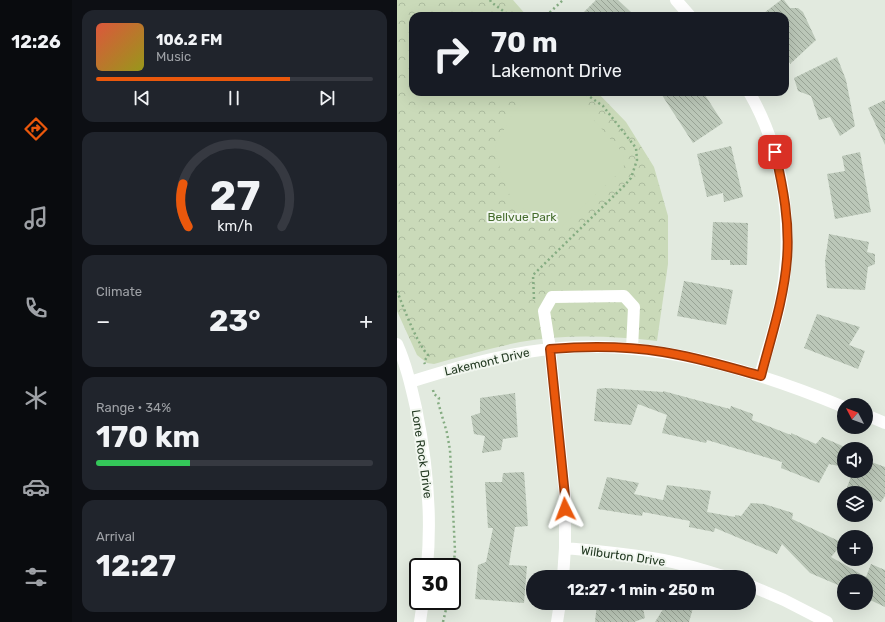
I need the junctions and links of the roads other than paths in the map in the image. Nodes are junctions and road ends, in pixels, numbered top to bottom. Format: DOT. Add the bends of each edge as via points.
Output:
graph roads {
  1 [pos="676,0"];
  2 [pos="687,12"];
  3 [pos="751,96"];
  4 [pos="397,344"];
  5 [pos="550,349"];
  6 [pos="632,349"];
  7 [pos="761,376"];
  8 [pos="411,382"];
  9 [pos="837,403"];
  10 [pos="873,418"];
  11 [pos="885,423"];
  12 [pos="565,548"];
  13 [pos="427,558"];
  14 [pos="563,570"];
  15 [pos="703,570"];
  16 [pos="756,588"];
  17 [pos="422,610"];
  18 [pos="559,610"];
  19 [pos="420,622"];
  20 [pos="557,622"];
  21 [pos="827,622"];
  1 -- 2 [label="street"];
  3 -- 7 [label="street" via="775,152 787,219 787,258 781,300"];
  4 -- 8 [label="street, Lone Rock Drive"];
  5 -- 6 [label="street, Lakemont Drive"];
  5 -- 6 [label="street" via="544,311 552,297 624,296 634,307"];
  5 -- 8 [label="street, Lakemont Drive" via="485,361"];
  5 -- 12 [label="street" via="565,496"];
  6 -- 7 [label="street, Lakemont Drive" via="695,358"];
  7 -- 9 [label="street, Lakemont Drive"];
  8 -- 13 [label="street, Lone Rock Drive" via="426,469 429,508"];
  10 -- 11 [label="street"];
  12 -- 14 [label="street"];
  12 -- 15 [label="street, Wilburton Drive" via="664,560"];
  16 -- 21 [label="street"];
  17 -- 19 [label="street"];
  18 -- 20 [label="street"];
}
